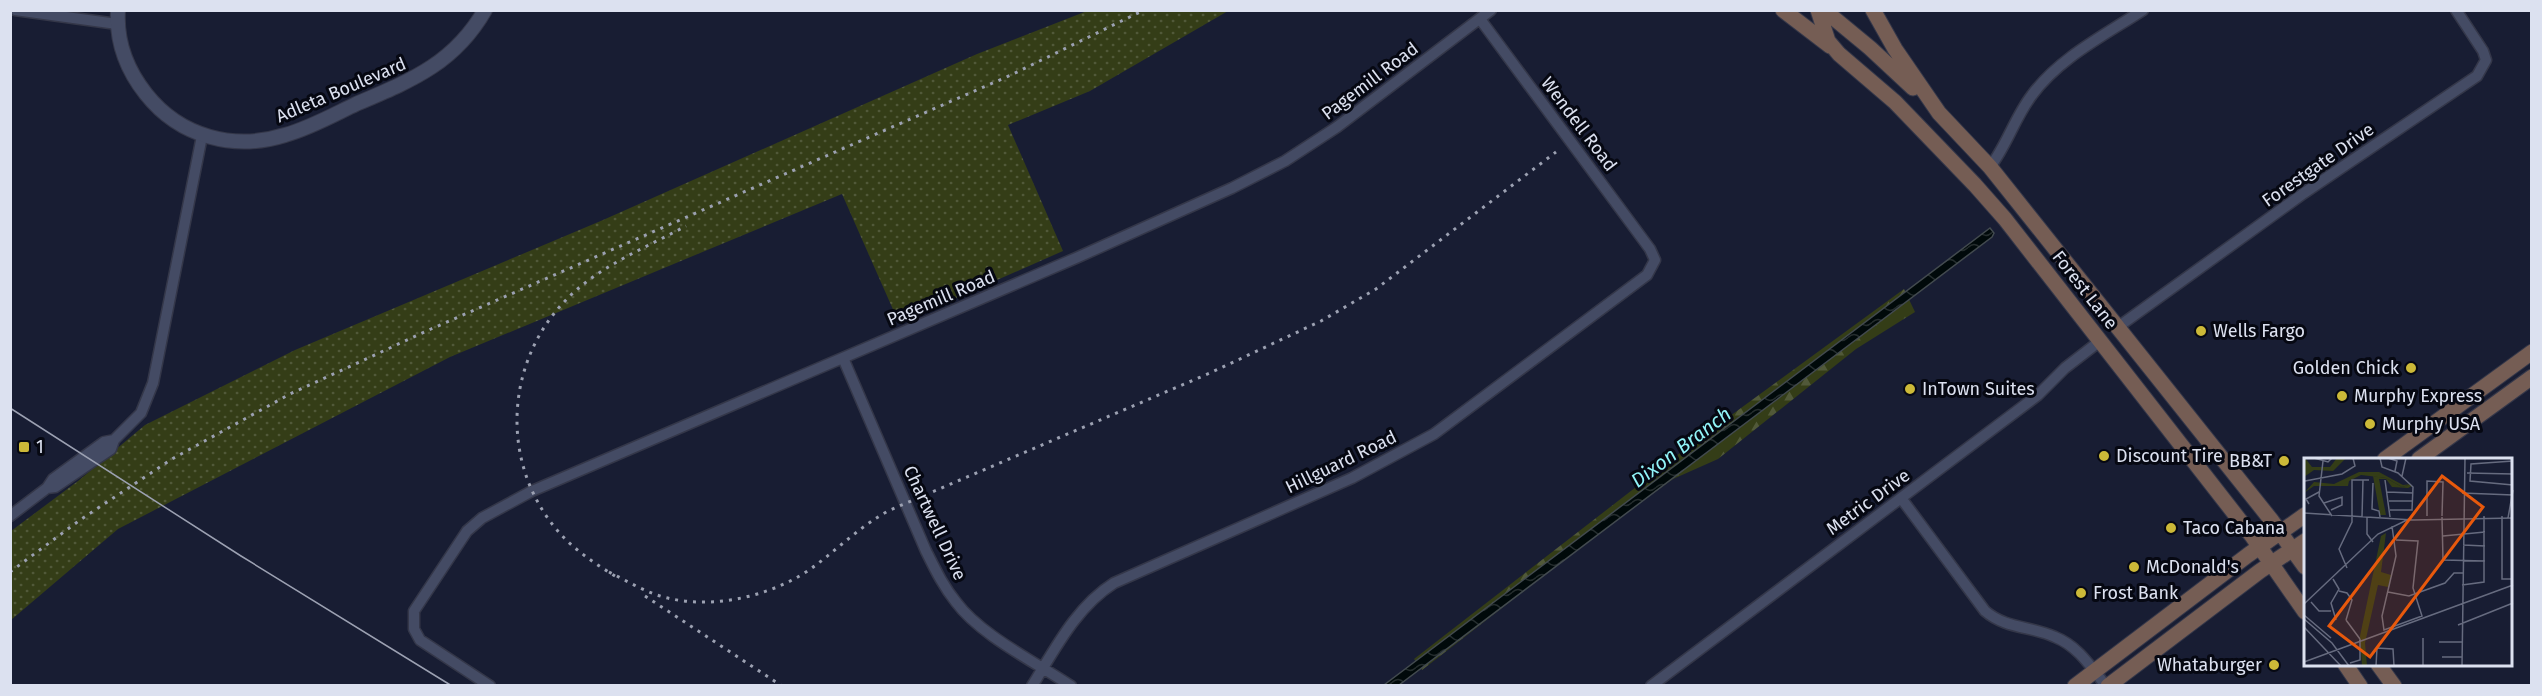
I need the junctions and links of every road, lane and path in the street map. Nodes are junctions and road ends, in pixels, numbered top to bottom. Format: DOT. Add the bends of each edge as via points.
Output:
graph roads {
  1 [pos="15,10"];
  2 [pos="485,10"];
  3 [pos="1491,10"];
  4 [pos="1783,10"];
  5 [pos="1818,10"];
  6 [pos="1824,10"];
  7 [pos="1873,10"];
  8 [pos="2143,10"];
  9 [pos="2456,10"];
  10 [pos="118,17"];
  11 [pos="1480,19"];
  12 [pos="1839,54"];
  13 [pos="1939,113"];
  14 [pos="202,136"];
  15 [pos="1990,167"];
  16 [pos="1975,185"];
  17 [pos="1650,249"];
  18 [pos="2118,327"];
  19 [pos="2100,341"];
  20 [pos="2530,356"];
  21 [pos="843,358"];
  22 [pos="2532,377"];
  23 [pos="2386,458"];
  24 [pos="2420,458"];
  25 [pos="1901,498"];
  26 [pos="10,516"];
  27 [pos="2304,516"];
  28 [pos="2280,533"];
  29 [pos="2304,542"];
  30 [pos="2259,547"];
  31 [pos="2292,550"];
  32 [pos="2271,564"];
  33 [pos="2304,566"];
  34 [pos="2304,611"];
  35 [pos="2346,666"];
  36 [pos="2379,666"];
  37 [pos="1044,667"];
  38 [pos="2094,670"];
  39 [pos="490,686"];
  40 [pos="1032,686"];
  41 [pos="1071,686"];
  42 [pos="1651,686"];
  43 [pos="2075,686"];
  44 [pos="2107,686"];
  45 [pos="2360,686"];
  46 [pos="2394,686"];
  1 -- 10 [label="street"];
  2 -- 14 [label="street, Adleta Boulevard" via="466,39 430,69 301,129 272,139 245,142"];
  3 -- 11 [label="street, Pagemill Road"];
  4 -- 12 [label="main road"];
  5 -- 12 [label="main road, Forest Lane" via="1828,41"];
  6 -- 13 [label="main road"];
  7 -- 13 [label="main road, Forest Lane"];
  8 -- 15 [label="street" via="2074,55 2044,81 2021,110"];
  9 -- 18 [label="street, Forestgate Drive" via="2486,60 2477,76"];
  10 -- 14 [label="street, Adleta Boulevard" via="126,59 136,81 154,104"];
  11 -- 17 [label="street, Wendell Road"];
  11 -- 21 [label="street, Pagemill Road" via="1337,127 1285,161 1140,230"];
  12 -- 16 [label="main road, Forest Lane" via="1895,102"];
  13 -- 15 [label="main road, Forest Lane"];
  14 -- 26 [label="street" via="153,383 141,413 114,440 111,449 55,487 50,484"];
  15 -- 16 [label="main road"];
  15 -- 18 [label="main road, Forest Lane"];
  16 -- 19 [label="main road, Forest Lane"];
  17 -- 37 [label="street, Hillguard Road" via="1655,260 1647,275 1434,434 1352,478 1096,594"];
  18 -- 19 [label="main road"];
  18 -- 28 [label="main road, Forest Lane"];
  19 -- 25 [label="street, Metric Drive" via="2038,395"];
  19 -- 30 [label="main road, Forest Lane"];
  20 -- 23 [label="main road"];
  21 -- 37 [label="street, Chartwell Drive" via="940,580 973,620"];
  21 -- 39 [label="street, Pagemill Road" via="532,491 482,518 467,531 414,611 414,629 420,640"];
  22 -- 24 [label="main road"];
  25 -- 38 [label="street" via="1995,620 2056,637 2077,651"];
  25 -- 42 [label="street, Metric Drive"];
  27 -- 28 [label="main road"];
  28 -- 30 [label="main road"];
  28 -- 31 [label="main road, Forest Lane"];
  29 -- 31 [label="main road"];
  30 -- 32 [label="main road, Forest Lane"];
  30 -- 38 [label="main road"];
  31 -- 32 [label="main road"];
  31 -- 33 [label="main road, Forest Lane"];
  32 -- 34 [label="main road, Forest Lane"];
  32 -- 44 [label="main road"];
  35 -- 45 [label="main road"];
  36 -- 46 [label="main road"];
  37 -- 40 [label="street, Hillguard Road"];
  37 -- 41 [label="street, Chartwell Drive"];
  38 -- 43 [label="main road"];
  38 -- 44 [label="street"];
}
